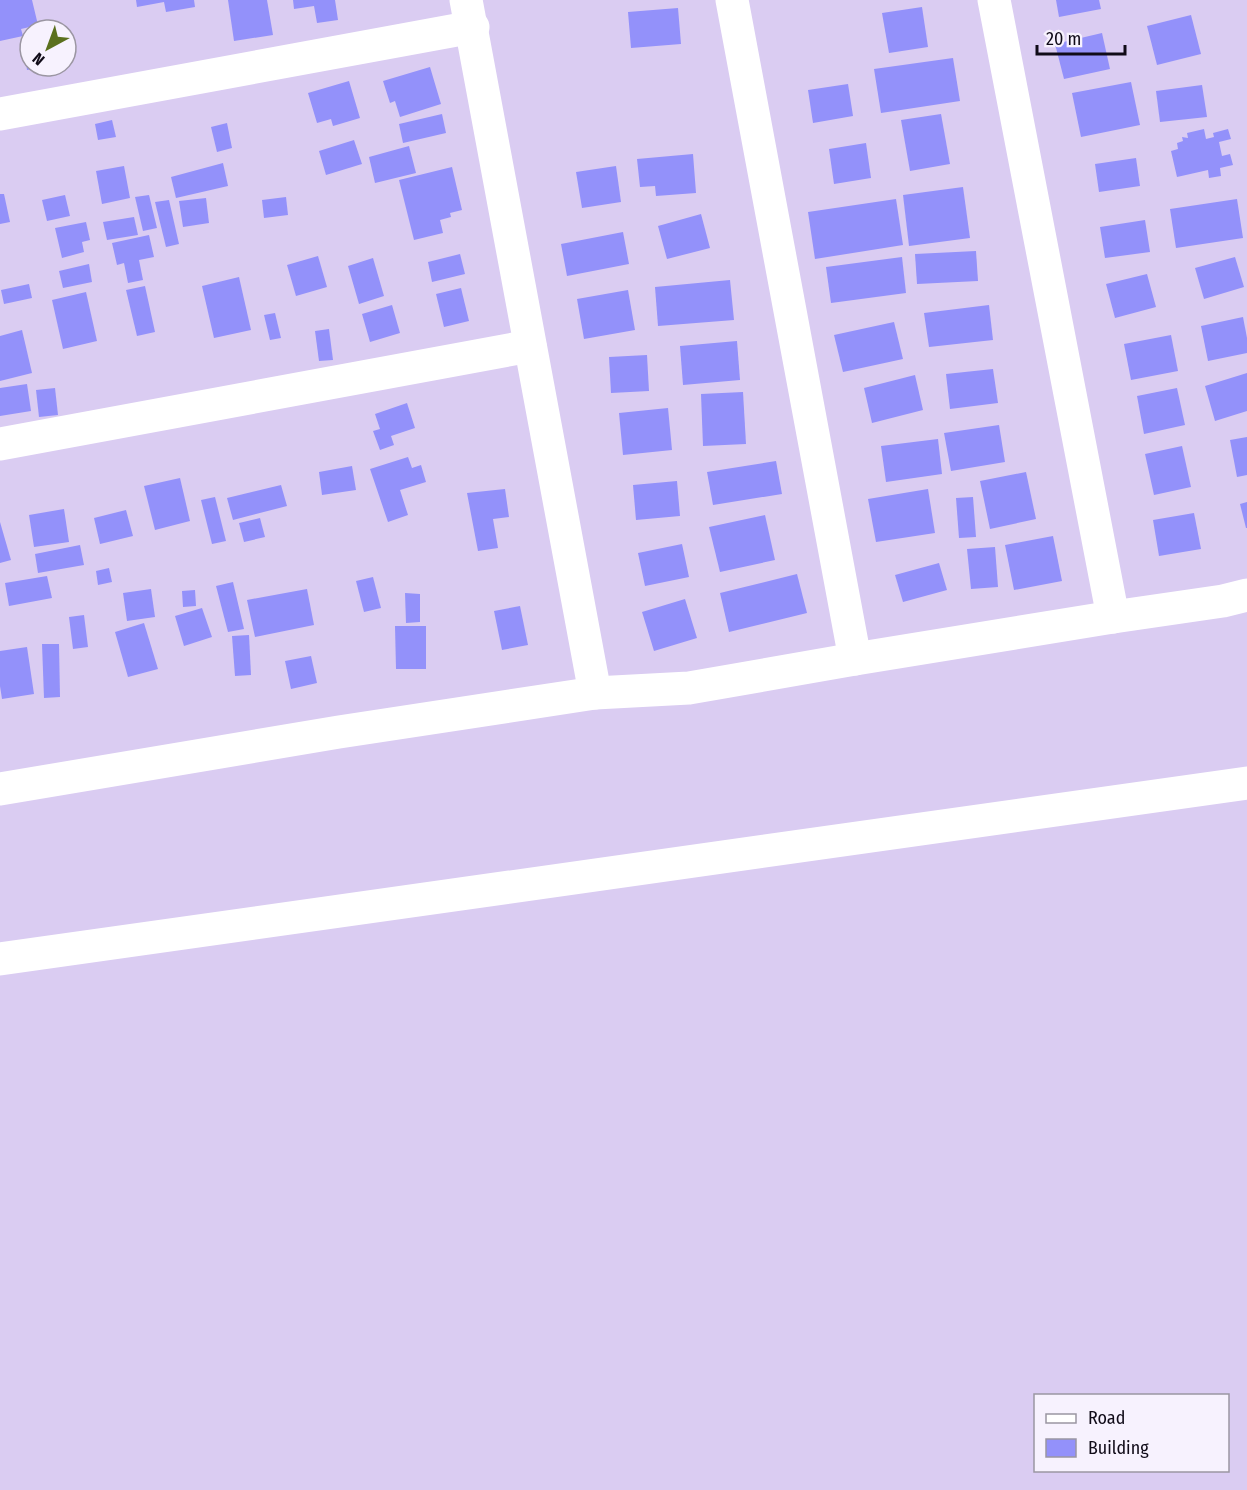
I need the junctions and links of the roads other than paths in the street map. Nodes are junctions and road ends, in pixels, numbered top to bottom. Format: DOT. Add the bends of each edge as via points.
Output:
graph roads {
  1 [pos="732,0"];
  2 [pos="994,0"];
  3 [pos="469,14"];
  4 [pos="0,114"];
  5 [pos="530,346"];
  6 [pos="0,444"];
  7 [pos="1247,595"];
  8 [pos="1113,617"];
  9 [pos="855,658"];
  10 [pos="595,693"];
  11 [pos="1247,783"];
  12 [pos="0,789"];
  13 [pos="0,959"];
  1 -- 9 [label="street"];
  2 -- 8 [label="street"];
  3 -- 4 [label="street"];
  3 -- 5 [label="street"];
  5 -- 6 [label="street"];
  5 -- 10 [label="street"];
  7 -- 8 [label="street"];
  8 -- 9 [label="street"];
  9 -- 10 [label="street" via="689,688"];
  10 -- 12 [label="street"];
  11 -- 13 [label="street"];
}
